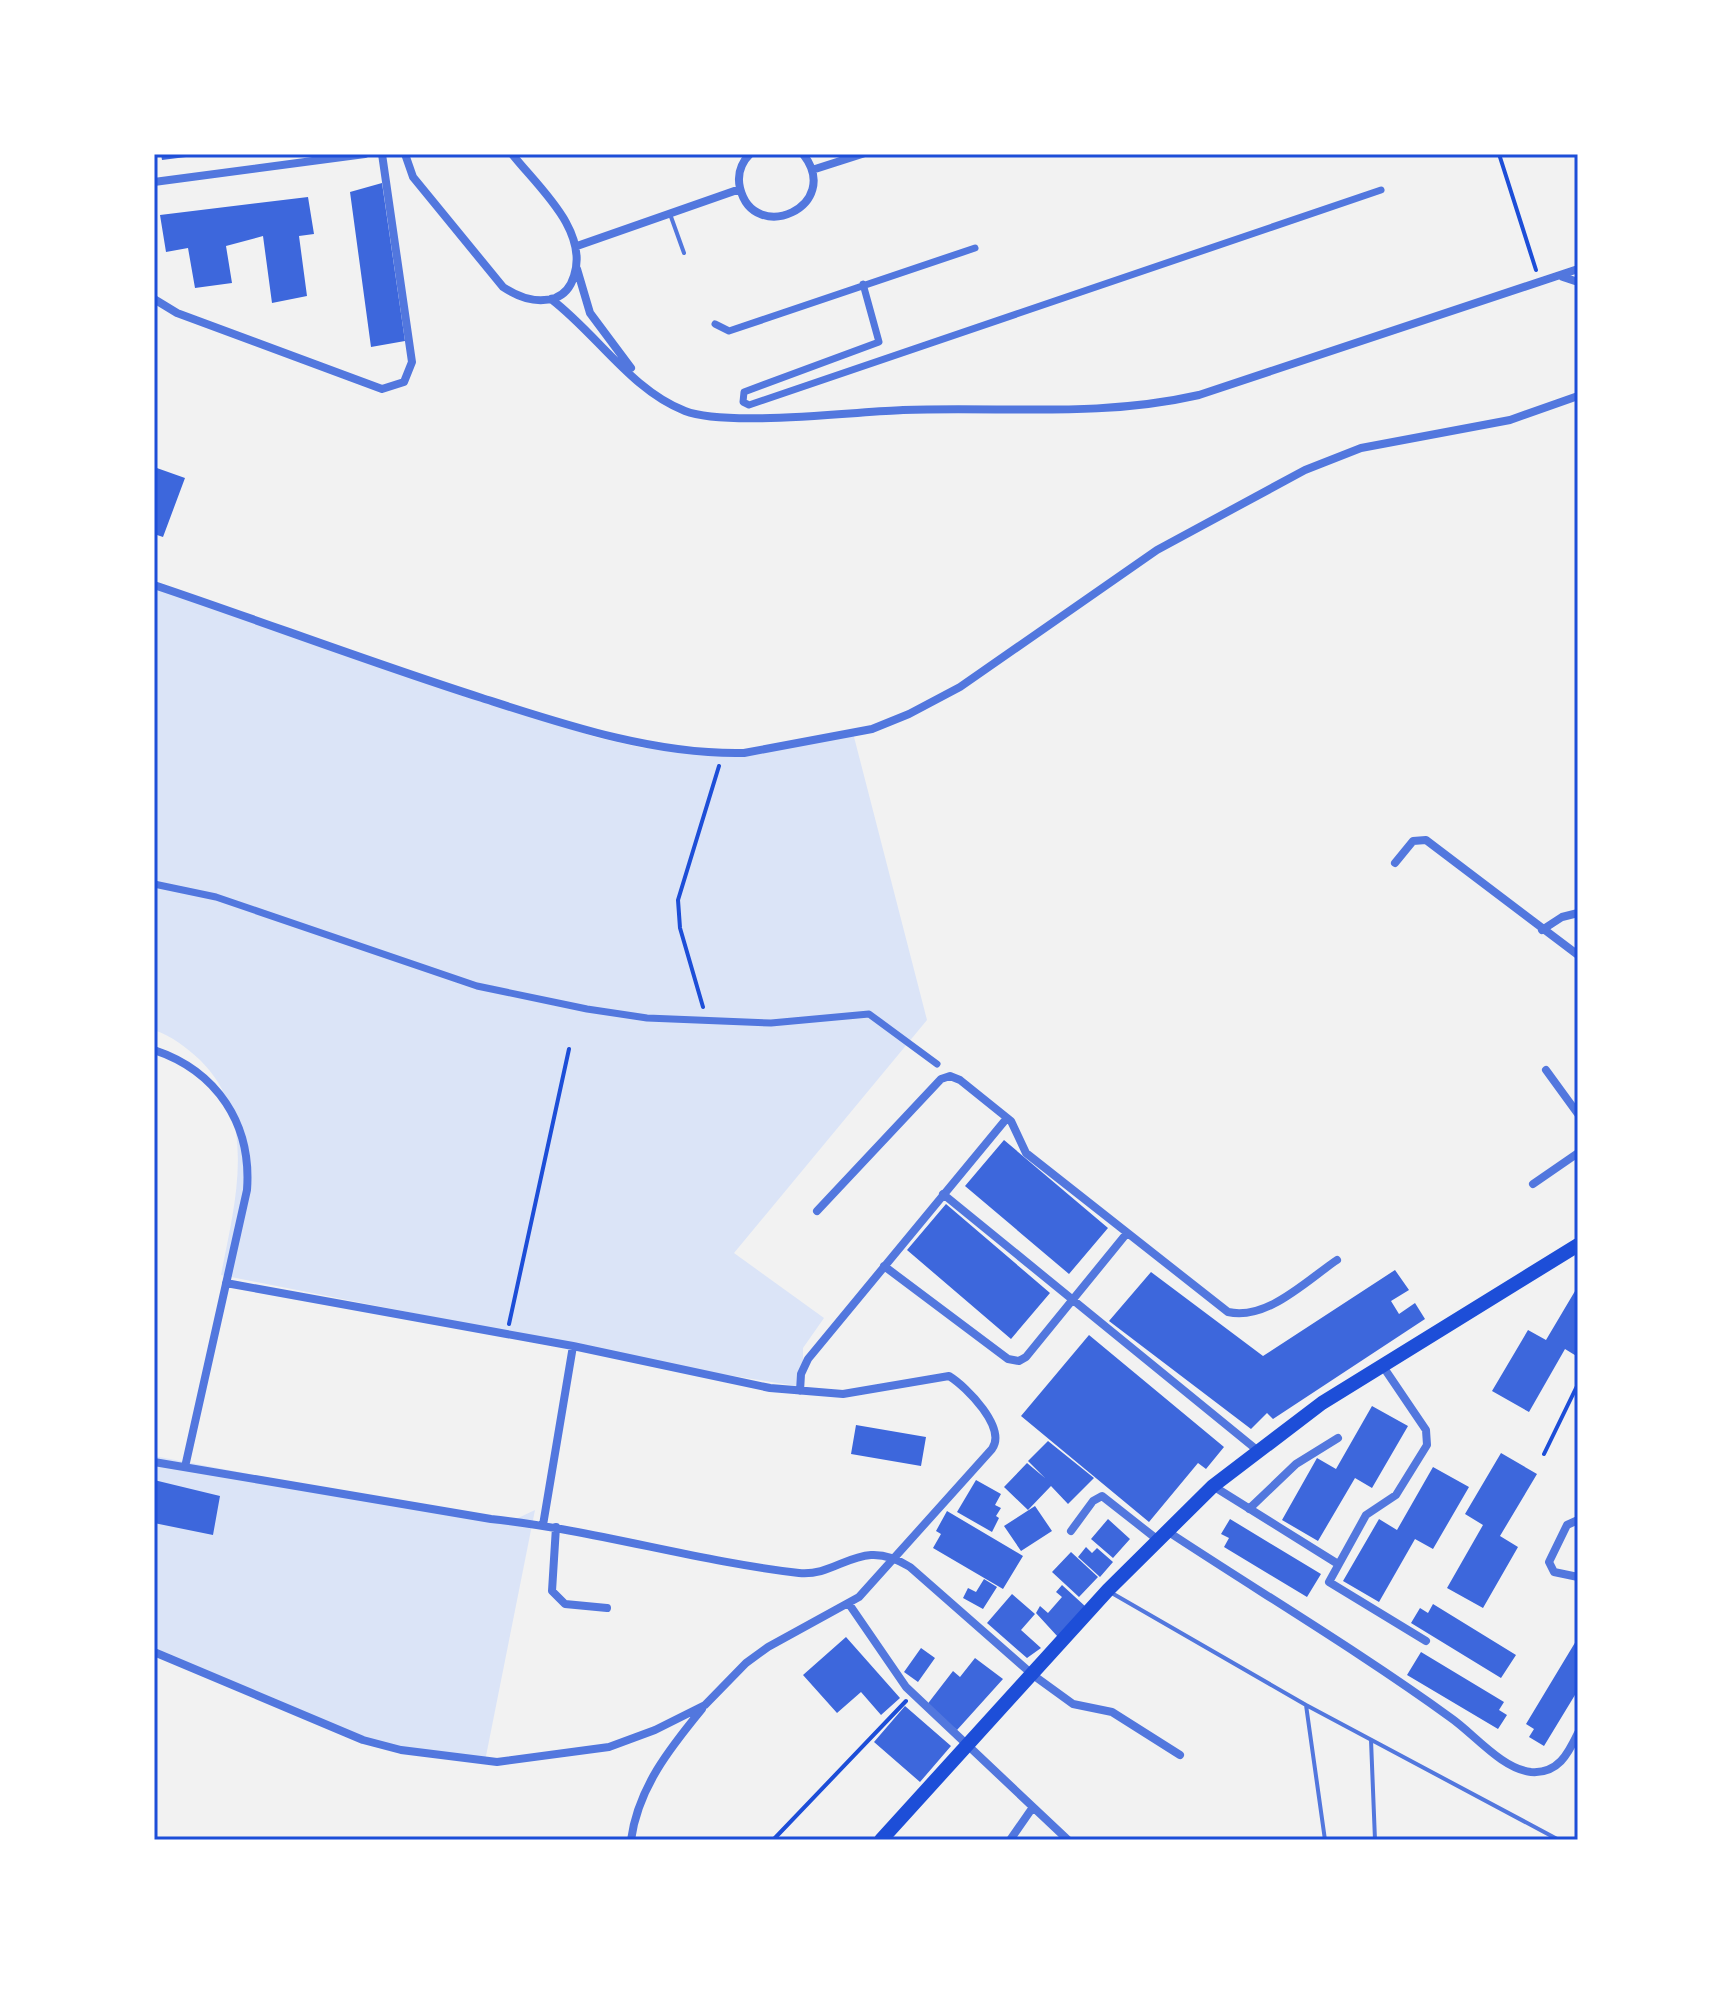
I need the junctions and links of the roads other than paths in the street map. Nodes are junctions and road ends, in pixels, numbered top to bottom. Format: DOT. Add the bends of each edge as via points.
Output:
graph roads {
  1 [pos="365,154"];
  2 [pos="382,154"];
  3 [pos="405,154"];
  4 [pos="512,154"];
  5 [pos="750,154"];
  6 [pos="803,154"];
  7 [pos="862,154"];
  8 [pos="812,170"];
  9 [pos="154,182"];
  10 [pos="740,189"];
  11 [pos="1381,190"];
  12 [pos="670,214"];
  13 [pos="577,246"];
  14 [pos="975,248"];
  15 [pos="684,253"];
  16 [pos="576,268"];
  17 [pos="1578,269"];
  18 [pos="1562,277"];
  19 [pos="1578,282"];
  20 [pos="863,284"];
  21 [pos="154,299"];
  22 [pos="551,299"];
  23 [pos="715,324"];
  24 [pos="651,394"];
  25 [pos="1578,396"];
  26 [pos="154,585"];
  27 [pos="1395,863"];
  28 [pos="154,884"];
  29 [pos="1578,913"];
  30 [pos="1542,930"];
  31 [pos="1578,955"];
  32 [pos="154,1050"];
  33 [pos="937,1064"];
  34 [pos="1546,1070"];
  35 [pos="1578,1114"];
  36 [pos="1007,1118"];
  37 [pos="1578,1153"];
  38 [pos="1533,1184"];
  39 [pos="943,1194"];
  40 [pos="817,1211"];
  41 [pos="1127,1233"];
  42 [pos="1578,1245"];
  43 [pos="1337,1260"];
  44 [pos="884,1266"];
  45 [pos="226,1283"];
  46 [pos="1075,1301"];
  47 [pos="573,1346"];
  48 [pos="1382,1365"];
  49 [pos="800,1391"];
  50 [pos="1338,1438"];
  51 [pos="1257,1450"];
  52 [pos="154,1462"];
  53 [pos="185,1467"];
  54 [pos="1213,1486"];
  55 [pos="1249,1509"];
  56 [pos="1578,1520"];
  57 [pos="543,1525"];
  58 [pos="556,1527"];
  59 [pos="1071,1531"];
  60 [pos="1162,1535"];
  61 [pos="894,1560"];
  62 [pos="1338,1564"];
  63 [pos="1578,1577"];
  64 [pos="1108,1590"];
  65 [pos="849,1604"];
  66 [pos="607,1608"];
  67 [pos="1426,1641"];
  68 [pos="154,1652"];
  69 [pos="1033,1675"];
  70 [pos="705,1705"];
  71 [pos="1306,1705"];
  72 [pos="1578,1733"];
  73 [pos="1371,1740"];
  74 [pos="968,1746"];
  75 [pos="1180,1755"];
  76 [pos="1033,1807"];
  77 [pos="631,1840"];
  78 [pos="881,1840"];
  79 [pos="1010,1840"];
  80 [pos="1068,1840"];
  81 [pos="1325,1840"];
  82 [pos="1375,1840"];
  83 [pos="1559,1840"];
  1 -- 9 [label="street"];
  2 -- 21 [label="street" via="411,352 409,376 397,387 382,389 177,313"];
  3 -- 22 [label="street" via="413,177 503,287 521,297"];
  4 -- 13 [label="street" via="569,226"];
  5 -- 10 [label="street" via="740,169"];
  6 -- 8 [label="street"];
  7 -- 8 [label="street"];
  8 -- 10 [label="street" via="805,204 786,216 762,215"];
  10 -- 12 [label="street"];
  11 -- 20 [label="street" via="749,405 743,402 744,392 879,342"];
  12 -- 13 [label="street"];
  12 -- 15 [label="lane"];
  13 -- 16 [label="street"];
  14 -- 20 [label="street"];
  16 -- 22 [label="street" via="565,293"];
  16 -- 24 [label="street" via="590,313"];
  17 -- 18 [label="street"];
  18 -- 19 [label="street"];
  18 -- 24 [label="street" via="1199,395 1137,407 709,418"];
  20 -- 23 [label="street" via="729,331"];
  22 -- 24 [label="street"];
  25 -- 26 [label="street" via="1510,420 1361,448 1305,470 1157,550 960,687 909,714 842,736 723,753 606,736"];
  27 -- 30 [label="street" via="1413,841 1426,840"];
  28 -- 33 [label="street" via="216,897 477,986 618,1015 794,1022 869,1014"];
  29 -- 30 [label="street"];
  30 -- 31 [label="street"];
  32 -- 45 [label="street" via="206,1078 231,1108 244,1139 247,1190"];
  34 -- 35 [label="street"];
  36 -- 39 [label="street"];
  36 -- 40 [label="street" via="960,1080 945,1077"];
  36 -- 41 [label="street" via="1026,1153"];
  37 -- 38 [label="street"];
  39 -- 44 [label="street"];
  39 -- 46 [label="street"];
  41 -- 43 [label="street" via="1219,1307 1237,1314 1262,1310"];
  41 -- 46 [label="street"];
  42 -- 48 [label="main road"];
  44 -- 46 [label="street" via="1013,1361 1026,1357"];
  44 -- 49 [label="street" via="808,1359"];
  45 -- 47 [label="street"];
  45 -- 53 [label="street"];
  46 -- 51 [label="street"];
  47 -- 49 [label="street"];
  47 -- 57 [label="street"];
  48 -- 51 [label="main road"];
  48 -- 62 [label="street" via="1426,1430 1427,1445 1396,1495 1366,1515"];
  49 -- 61 [label="street" via="843,1394 949,1376 995,1424 992,1449"];
  50 -- 55 [label="street" via="1296,1464"];
  51 -- 54 [label="main road"];
  52 -- 53 [label="street"];
  53 -- 57 [label="street"];
  54 -- 55 [label="street"];
  54 -- 60 [label="main road"];
  55 -- 62 [label="street"];
  56 -- 63 [label="street" via="1567,1525 1549,1562 1554,1572"];
  57 -- 58 [label="street"];
  58 -- 61 [label="street" via="803,1573 866,1554"];
  58 -- 66 [label="street" via="552,1591 565,1604"];
  59 -- 60 [label="street" via="1102,1496"];
  60 -- 64 [label="main road"];
  60 -- 72 [label="street" via="1451,1718 1512,1766 1539,1772 1558,1765"];
  61 -- 65 [label="street"];
  61 -- 69 [label="street" via="910,1567"];
  62 -- 67 [label="street" via="1329,1579 1331,1586"];
  64 -- 69 [label="main road"];
  64 -- 71 [label="lane"];
  65 -- 70 [label="street" via="768,1647"];
  65 -- 74 [label="street" via="913,1694"];
  68 -- 70 [label="street" via="363,1740 468,1760 497,1762 609,1747"];
  69 -- 74 [label="main road"];
  69 -- 75 [label="street" via="1073,1704 1112,1712"];
  70 -- 77 [label="street" via="664,1756 640,1803"];
  71 -- 73 [label="lane"];
  71 -- 81 [label="lane"];
  73 -- 82 [label="lane"];
  73 -- 83 [label="lane"];
  74 -- 76 [label="street"];
  74 -- 78 [label="main road"];
  76 -- 79 [label="street"];
  76 -- 80 [label="street"];
}
